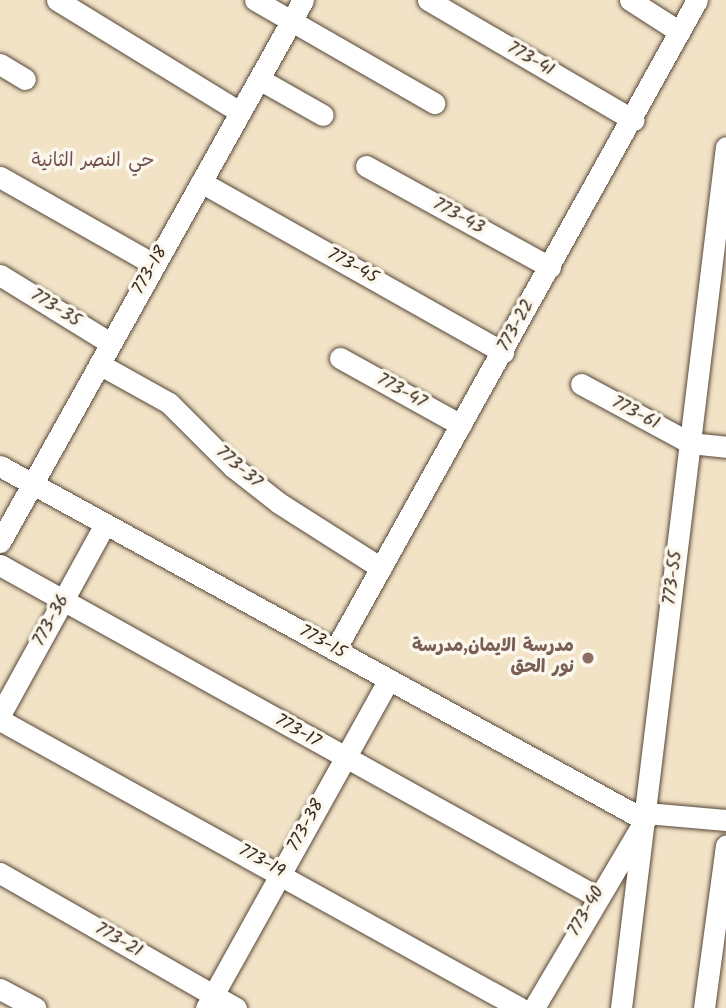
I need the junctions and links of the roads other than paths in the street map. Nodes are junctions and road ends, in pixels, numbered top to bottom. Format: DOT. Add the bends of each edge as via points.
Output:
graph roads {
  1 [pos="57,0"];
  2 [pos="255,0"];
  3 [pos="303,0"];
  4 [pos="428,0"];
  5 [pos="630,0"];
  6 [pos="697,0"];
  7 [pos="292,20"];
  8 [pos="680,32"];
  9 [pos="0,64"];
  10 [pos="25,79"];
  11 [pos="259,79"];
  12 [pos="434,103"];
  13 [pos="240,112"];
  14 [pos="323,115"];
  15 [pos="633,120"];
  16 [pos="726,147"];
  17 [pos="366,166"];
  18 [pos="0,177"];
  19 [pos="201,182"];
  20 [pos="155,265"];
  21 [pos="550,267"];
  22 [pos="0,275"];
  23 [pos="110,343"];
  24 [pos="503,352"];
  25 [pos="341,358"];
  26 [pos="99,364"];
  27 [pos="580,384"];
  28 [pos="461,425"];
  29 [pos="690,443"];
  30 [pos="726,447"];
  31 [pos="0,466"];
  32 [pos="32,484"];
  33 [pos="104,526"];
  34 [pos="0,542"];
  35 [pos="0,565"];
  36 [pos="381,568"];
  37 [pos="64,599"];
  38 [pos="335,650"];
  39 [pos="388,681"];
  40 [pos="0,718"];
  41 [pos="344,759"];
  42 [pos="645,816"];
  43 [pos="726,820"];
  44 [pos="726,845"];
  45 [pos="0,873"];
  46 [pos="281,873"];
  47 [pos="596,896"];
  48 [pos="0,989"];
  49 [pos="209,1002"];
  50 [pos="35,1008"];
  51 [pos="236,1008"];
  52 [pos="520,1008"];
  53 [pos="534,1008"];
  54 [pos="621,1008"];
  55 [pos="704,1008"];
  1 -- 13 [label="street"];
  2 -- 7 [label="street"];
  3 -- 7 [label="street, 773-18"];
  4 -- 15 [label="street, 773-41"];
  5 -- 8 [label="street"];
  6 -- 8 [label="street, 773-22"];
  7 -- 11 [label="street, 773-18"];
  7 -- 12 [label="street"];
  8 -- 15 [label="street, 773-22"];
  9 -- 10 [label="street"];
  11 -- 13 [label="street, 773-18"];
  11 -- 14 [label="street"];
  13 -- 19 [label="street, 773-18"];
  15 -- 21 [label="street, 773-22"];
  16 -- 29 [label="street, 773-55"];
  17 -- 21 [label="street, 773-43"];
  18 -- 20 [label="street"];
  19 -- 20 [label="street, 773-18"];
  19 -- 24 [label="street, 773-45"];
  20 -- 23 [label="street, 773-18"];
  21 -- 24 [label="street, 773-22"];
  22 -- 23 [label="street, 773-35"];
  23 -- 26 [label="street, 773-18"];
  24 -- 28 [label="street, 773-22"];
  25 -- 28 [label="street, 773-47"];
  26 -- 32 [label="street, 773-18"];
  26 -- 36 [label="street, 773-37" via="169,403 233,467 279,503"];
  27 -- 29 [label="street, 773-61"];
  28 -- 36 [label="street, 773-22"];
  29 -- 30 [label="street"];
  29 -- 42 [label="street, 773-55"];
  31 -- 32 [label="street, 773-15"];
  32 -- 33 [label="street, 773-15"];
  32 -- 34 [label="street, 773-18"];
  33 -- 37 [label="street, 773-36"];
  33 -- 38 [label="street, 773-15"];
  35 -- 37 [label="street, 773-17"];
  36 -- 38 [label="street, 773-22"];
  37 -- 40 [label="street, 773-36"];
  37 -- 41 [label="street, 773-17"];
  38 -- 39 [label="street, 773-15"];
  39 -- 41 [label="street, 773-38"];
  39 -- 42 [label="street, 773-15"];
  40 -- 46 [label="street, 773-19"];
  41 -- 46 [label="street, 773-38"];
  41 -- 47 [label="street, 773-17"];
  42 -- 43 [label="street"];
  42 -- 47 [label="street, 773-40"];
  42 -- 54 [label="street, 773-55"];
  44 -- 55 [label="street"];
  45 -- 49 [label="street, 773-21"];
  46 -- 49 [label="street, 773-38"];
  46 -- 52 [label="street, 773-19"];
  47 -- 53 [label="street, 773-40"];
  48 -- 50 [label="street"];
  49 -- 51 [label="street, 773-21"];
}
